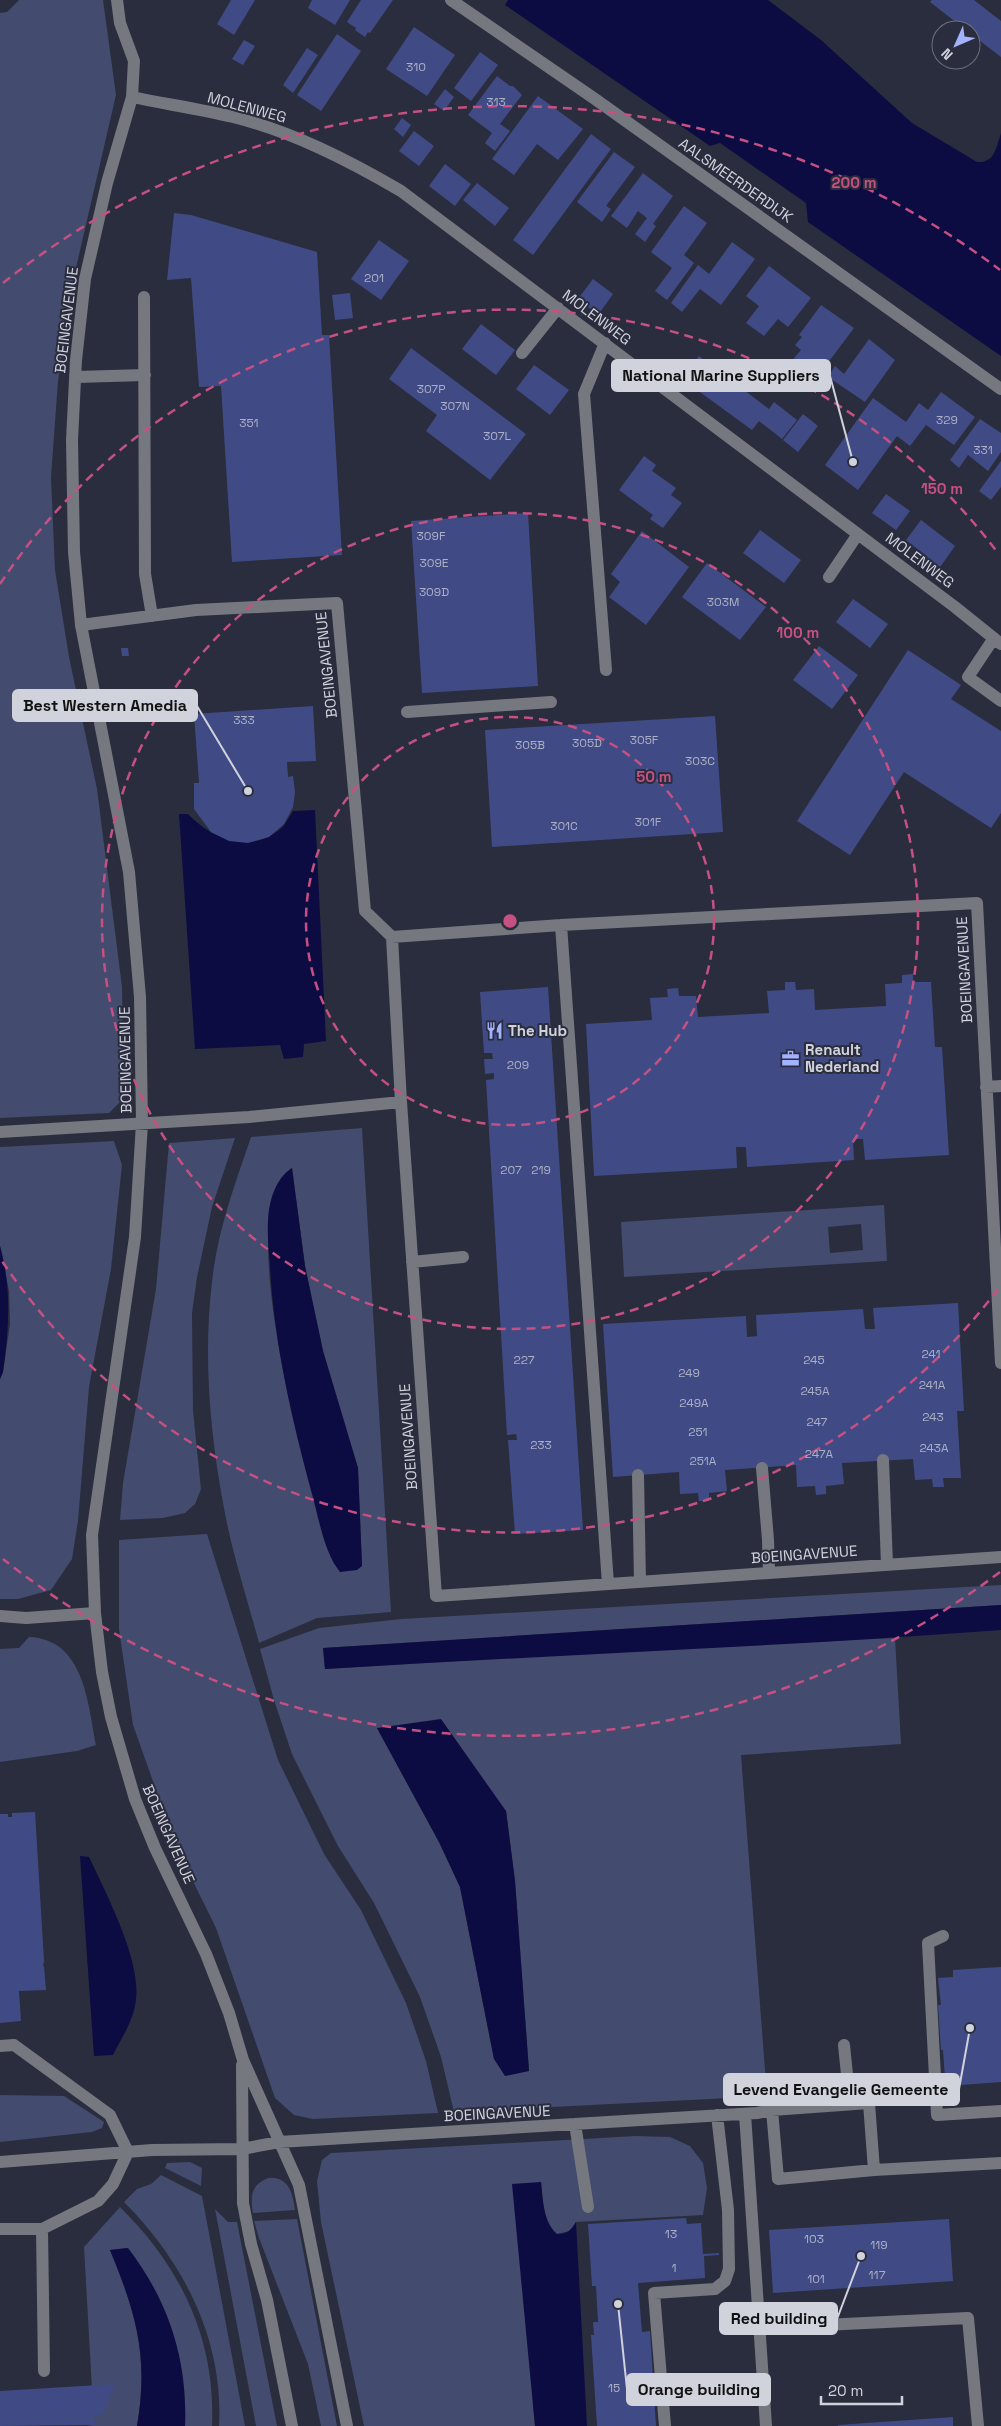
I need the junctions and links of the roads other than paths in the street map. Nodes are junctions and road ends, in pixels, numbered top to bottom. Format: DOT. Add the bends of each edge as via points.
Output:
graph roads {
  1 [pos="117,0"];
  2 [pos="451,0"];
  3 [pos="132,97"];
  4 [pos="144,297"];
  5 [pos="558,308"];
  6 [pos="604,343"];
  7 [pos="522,353"];
  8 [pos="145,375"];
  9 [pos="76,377"];
  10 [pos="1001,388"];
  11 [pos="858,534"];
  12 [pos="828,577"];
  13 [pos="152,616"];
  14 [pos="81,625"];
  15 [pos="998,641"];
  16 [pos="606,670"];
  17 [pos="1001,701"];
  18 [pos="551,702"];
  19 [pos="407,712"];
  20 [pos="561,925"];
  21 [pos="392,937"];
  22 [pos="1001,1086"];
  23 [pos="986,1087"];
  24 [pos="401,1102"];
  25 [pos="142,1123"];
  26 [pos="0,1132"];
  27 [pos="463,1257"];
  28 [pos="412,1262"];
  29 [pos="1001,1363"];
  30 [pos="883,1460"];
  31 [pos="762,1468"];
  32 [pos="638,1475"];
  33 [pos="1001,1557"];
  34 [pos="887,1565"];
  35 [pos="768,1573"];
  36 [pos="640,1582"];
  37 [pos="608,1584"];
  38 [pos="95,1613"];
  39 [pos="0,1616"];
  40 [pos="944,1936"];
  41 [pos="844,2044"];
  42 [pos="0,2046"];
  43 [pos="243,2060"];
  44 [pos="850,2104"];
  45 [pos="772,2110"];
  46 [pos="1001,2111"];
  47 [pos="745,2114"];
  48 [pos="717,2115"];
  49 [pos="575,2124"];
  50 [pos="279,2142"];
  51 [pos="242,2149"];
  52 [pos="128,2152"];
  53 [pos="0,2162"];
  54 [pos="1001,2163"];
  55 [pos="874,2170"];
  56 [pos="588,2207"];
  57 [pos="0,2228"];
  58 [pos="42,2229"];
  59 [pos="760,2328"];
  60 [pos="44,2371"];
  61 [pos="292,2426"];
  62 [pos="347,2426"];
  63 [pos="665,2426"];
  64 [pos="766,2426"];
  65 [pos="978,2426"];
  1 -- 3 [label="street, BOEINGAVENUE" via="120,23 134,61"];
  2 -- 10 [label="street, AALSMEERDERDIJK"];
  3 -- 5 [label="street, MOLENWEG" via="233,117 294,137 356,164 401,191"];
  3 -- 9 [label="street, BOEINGAVENUE" via="107,183 85,279"];
  4 -- 8 [label="street"];
  5 -- 6 [label="street, MOLENWEG"];
  5 -- 7 [label="street"];
  6 -- 11 [label="street, MOLENWEG"];
  6 -- 16 [label="street" via="584,394"];
  8 -- 9 [label="street"];
  8 -- 13 [label="street" via="145,574"];
  9 -- 14 [label="street, BOEINGAVENUE" via="72,440 74,552"];
  11 -- 12 [label="street"];
  11 -- 15 [label="street, MOLENWEG"];
  13 -- 14 [label="street, BOEINGAVENUE"];
  13 -- 21 [label="street, BOEINGAVENUE" via="196,610 337,603 365,911"];
  14 -- 25 [label="street, BOEINGAVENUE" via="129,872 140,997"];
  15 -- 17 [label="street" via="968,677"];
  18 -- 19 [label="street"];
  20 -- 21 [label="street, BOEINGAVENUE"];
  20 -- 23 [label="street, BOEINGAVENUE" via="977,902"];
  20 -- 37 [label="street"];
  21 -- 24 [label="street, BOEINGAVENUE"];
  22 -- 23 [label="street"];
  23 -- 29 [label="street, BOEINGAVENUE"];
  24 -- 25 [label="street, BOEINGAVENUE" via="249,1118"];
  24 -- 28 [label="street, BOEINGAVENUE"];
  25 -- 26 [label="street"];
  25 -- 38 [label="street, BOEINGAVENUE" via="135,1237 92,1535"];
  27 -- 28 [label="street"];
  28 -- 37 [label="street, BOEINGAVENUE" via="436,1596"];
  30 -- 34 [label="street"];
  31 -- 35 [label="street"];
  32 -- 36 [label="street"];
  33 -- 34 [label="street, BOEINGAVENUE"];
  34 -- 35 [label="street, BOEINGAVENUE"];
  35 -- 36 [label="street, BOEINGAVENUE"];
  36 -- 37 [label="street, BOEINGAVENUE"];
  38 -- 39 [label="street" via="26,1618"];
  38 -- 43 [label="street, BOEINGAVENUE" via="109,1708 128,1778 152,1840 206,1954 230,2013"];
  40 -- 46 [label="street" via="928,1943 937,2115"];
  41 -- 44 [label="street"];
  42 -- 52 [label="street" via="14,2045 110,2115"];
  43 -- 50 [label="street, BOEINGAVENUE"];
  43 -- 51 [label="street, BOEINGAVENUE"];
  44 -- 45 [label="street, BOEINGAVENUE"];
  44 -- 55 [label="street, BOEINGAVENUE" via="869,2103"];
  45 -- 47 [label="street, BOEINGAVENUE"];
  45 -- 55 [label="street" via="778,2179"];
  47 -- 48 [label="street, BOEINGAVENUE"];
  47 -- 59 [label="street"];
  48 -- 49 [label="street, BOEINGAVENUE"];
  48 -- 63 [label="street" via="728,2210 730,2269 725,2280 715,2289 654,2293"];
  49 -- 50 [label="street, BOEINGAVENUE"];
  49 -- 56 [label="street"];
  50 -- 51 [label="street, BOEINGAVENUE"];
  50 -- 62 [label="street, BOEINGAVENUE" via="292,2166 303,2200"];
  51 -- 52 [label="street, BOEINGAVENUE"];
  51 -- 61 [label="street, BOEINGAVENUE" via="246,2217 267,2300"];
  52 -- 53 [label="street, BOEINGAVENUE"];
  52 -- 58 [label="street" via="113,2184 98,2201"];
  54 -- 55 [label="street"];
  57 -- 58 [label="street"];
  58 -- 60 [label="street"];
  59 -- 64 [label="street"];
  59 -- 65 [label="street" via="968,2318"];
}
